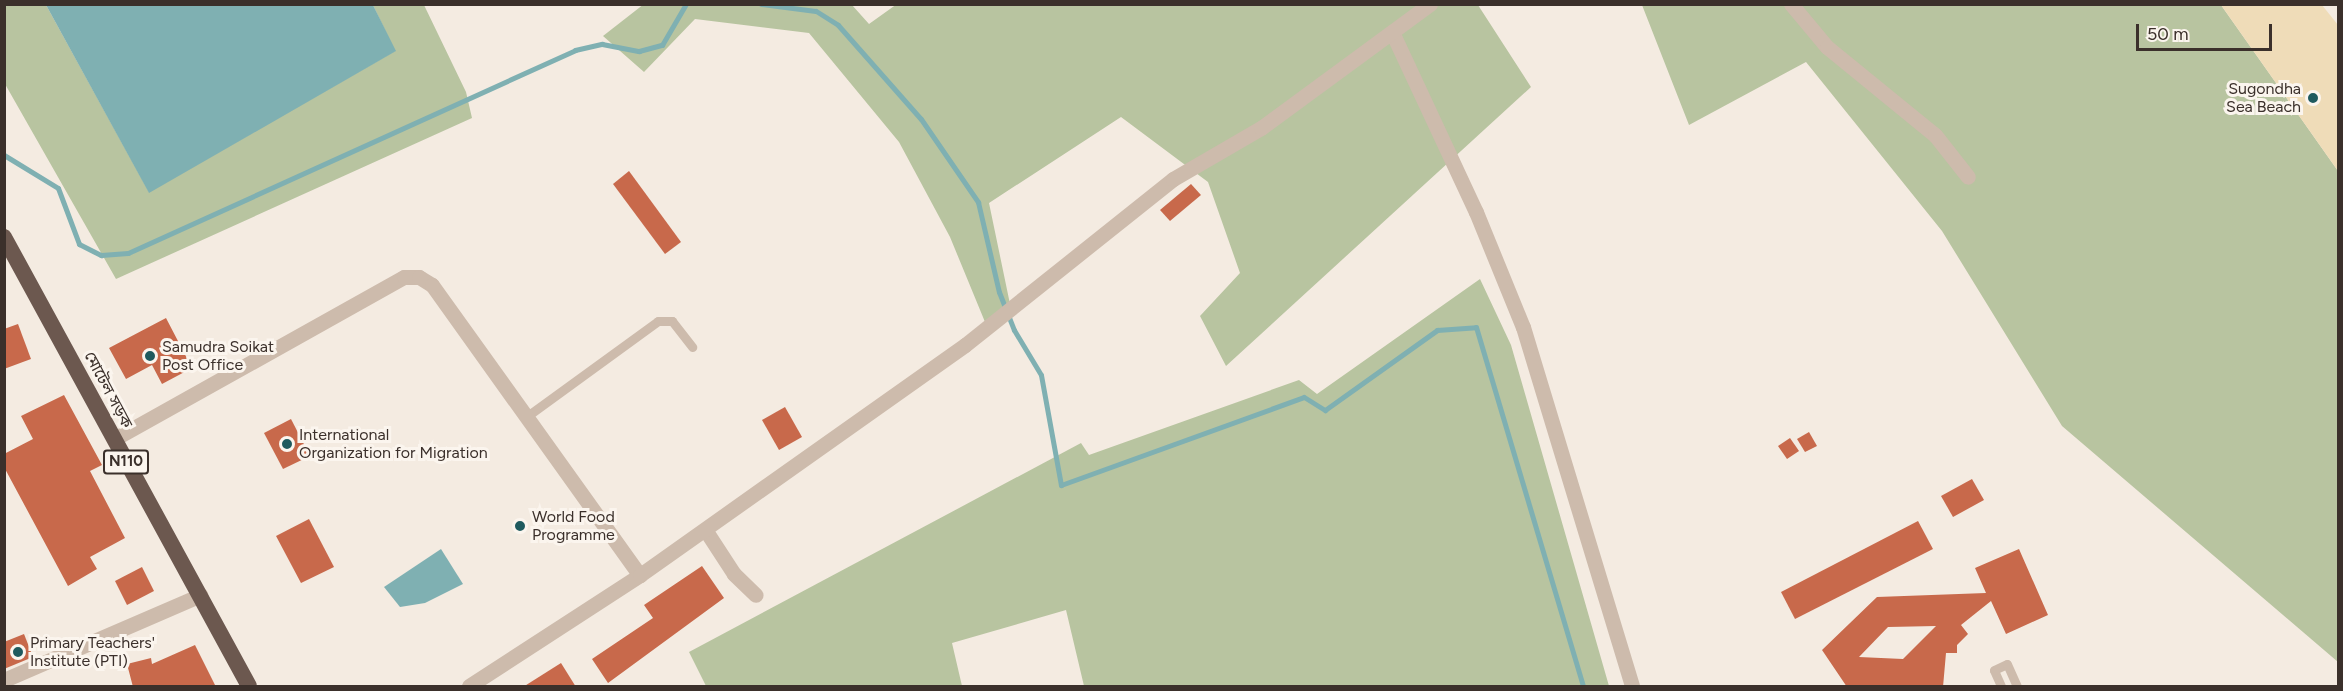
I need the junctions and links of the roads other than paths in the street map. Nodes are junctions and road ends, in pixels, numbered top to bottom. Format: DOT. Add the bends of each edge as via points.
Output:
graph roads {
  1 [pos="1430,4"];
  2 [pos="1791,4"];
  3 [pos="1392,32"];
  4 [pos="1968,177"];
  5 [pos="4,237"];
  6 [pos="692,347"];
  7 [pos="526,417"];
  8 [pos="114,439"];
  9 [pos="706,531"];
  10 [pos="640,575"];
  11 [pos="200,595"];
  12 [pos="756,595"];
  13 [pos="4,680"];
  14 [pos="249,687"];
  15 [pos="469,687"];
  16 [pos="1632,687"];
  17 [pos="2001,687"];
  18 [pos="2017,687"];
  1 -- 3 [label="street"];
  2 -- 4 [label="street" via="1827,47 1935,135"];
  3 -- 9 [label="street" via="1261,128 1173,180 965,345"];
  3 -- 16 [label="street" via="1476,212 1523,327"];
  5 -- 8 [label="highway, মোটেল সড়ক / N110"];
  6 -- 7 [label="lane" via="672,321 658,321"];
  7 -- 8 [label="street" via="432,285 419,277 404,277"];
  7 -- 10 [label="street"];
  8 -- 11 [label="highway, মোটেল সড়ক / N110"];
  9 -- 10 [label="street"];
  9 -- 12 [label="street" via="734,574"];
  10 -- 15 [label="street"];
  11 -- 13 [label="street"];
  11 -- 14 [label="highway, মোটেল সড়ক / N110"];
  17 -- 18 [label="lane" via="1994,670 2007,664"];
}
